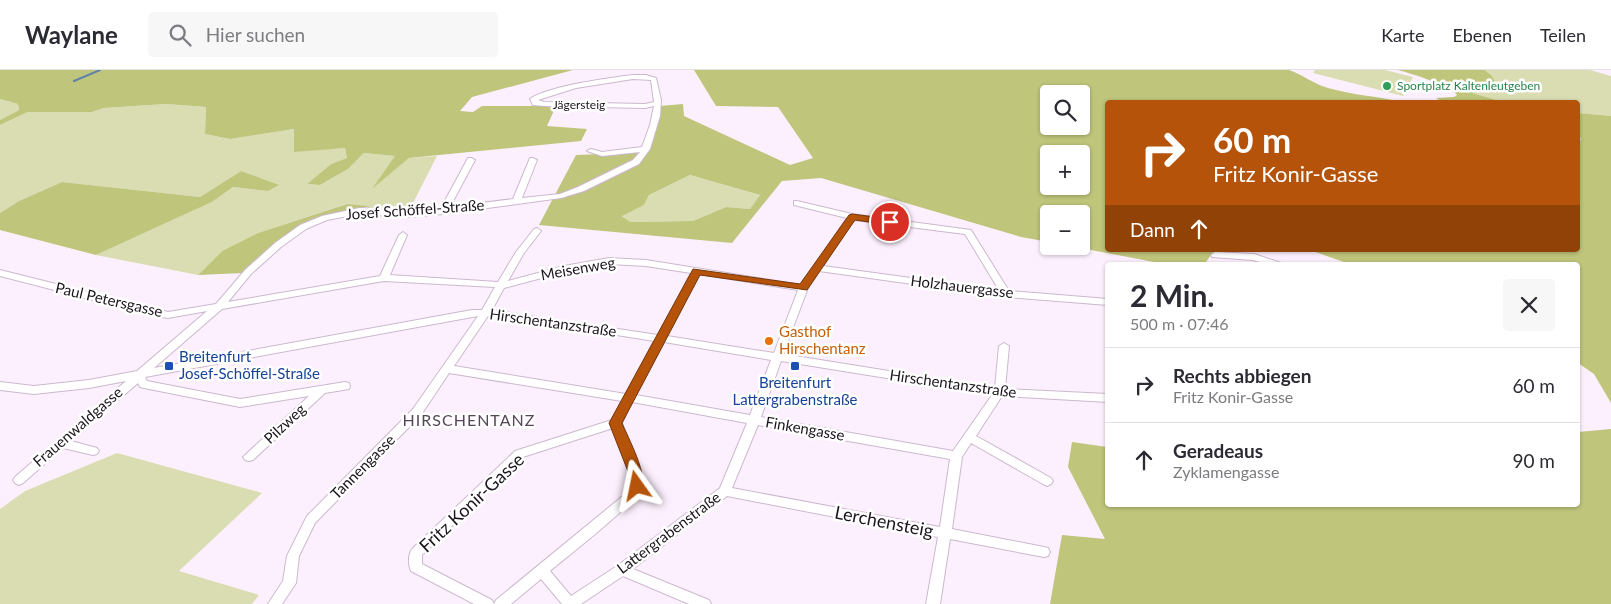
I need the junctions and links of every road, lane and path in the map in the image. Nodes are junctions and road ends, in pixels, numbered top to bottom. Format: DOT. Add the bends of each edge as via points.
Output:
graph roads {
  1 [pos="658,103"];
  2 [pos="646,149"];
  3 [pos="591,151"];
  4 [pos="471,160"];
  5 [pos="533,160"];
  6 [pos="516,202"];
  7 [pos="797,203"];
  8 [pos="443,211"];
  9 [pos="852,217"];
  10 [pos="537,231"];
  11 [pos="402,236"];
  12 [pos="1215,255"];
  13 [pos="1269,262"];
  14 [pos="816,268"];
  15 [pos="696,272"];
  16 [pos="0,273"];
  17 [pos="384,278"];
  18 [pos="503,285"];
  19 [pos="803,288"];
  20 [pos="1006,294"];
  21 [pos="1105,302"];
  22 [pos="218,307"];
  23 [pos="485,313"];
  24 [pos="660,339"];
  25 [pos="1004,346"];
  26 [pos="777,358"];
  27 [pos="447,369"];
  28 [pos="138,375"];
  29 [pos="0,386"];
  30 [pos="344,386"];
  31 [pos="322,390"];
  32 [pos="999,392"];
  33 [pos="629,398"];
  34 [pos="1105,398"];
  35 [pos="754,420"];
  36 [pos="616,423"];
  37 [pos="969,437"];
  38 [pos="60,443"];
  39 [pos="93,451"];
  40 [pos="956,456"];
  41 [pos="249,457"];
  42 [pos="19,480"];
  43 [pos="1047,481"];
  44 [pos="725,491"];
  45 [pos="946,533"];
  46 [pos="1044,552"];
  47 [pos="622,570"];
  48 [pos="542,571"];
  49 [pos="275,604"];
  50 [pos="487,604"];
  51 [pos="501,604"];
  52 [pos="704,604"];
  53 [pos="933,604"];
  1 -- 1 [label="street, Jägersteig" via="652,77 642,76 601,80 555,91 534,100 538,104 645,106"];
  1 -- 2 [label="street"];
  2 -- 3 [label="street" via="602,154"];
  2 -- 6 [label="street, Josef Schöffel-Straße" via="638,161 570,194"];
  4 -- 8 [label="street"];
  5 -- 6 [label="street"];
  6 -- 8 [label="street, Josef Schöffel-Straße"];
  7 -- 9 [label="street"];
  8 -- 22 [label="street, Josef Schöffel-Straße" via="409,214 359,211 325,218 303,227 278,244 248,272"];
  9 -- 14 [label="street, Lattergrabenstraße"];
  9 -- 20 [label="street" via="968,232"];
  10 -- 18 [label="street" via="520,252"];
  11 -- 17 [label="street"];
  12 -- 13 [label="street" via="1254,257"];
  14 -- 19 [label="street, Lattergrabenstraße"];
  14 -- 20 [label="street, Holzhauergasse"];
  15 -- 18 [label="street, Meisenweg" via="646,263 609,261"];
  15 -- 19 [label="street, Meisenweg"];
  15 -- 24 [label="street"];
  16 -- 22 [label="street, Paul Petersgasse" via="160,314"];
  17 -- 18 [label="street, Meisenweg"];
  17 -- 22 [label="street, Meisenweg"];
  18 -- 23 [label="street"];
  19 -- 26 [label="street, Lattergrabenstraße"];
  20 -- 21 [label="street, Holzhauergasse"];
  22 -- 28 [label="street, Josef Schöffel-Straße"];
  23 -- 24 [label="street, Hirschentanzstraße"];
  23 -- 27 [label="street, Tannengasse"];
  23 -- 28 [label="street, Hirschentanzstraße" via="472,312"];
  24 -- 26 [label="street, Hirschentanzstraße"];
  24 -- 33 [label="street"];
  25 -- 32 [label="street"];
  26 -- 32 [label="street, Hirschentanzstraße"];
  26 -- 35 [label="street, Lattergrabenstraße"];
  27 -- 33 [label="street, Finkengasse"];
  27 -- 49 [label="street, Tannengasse" via="417,412 311,520 293,556 289,583"];
  28 -- 29 [label="street, Hirschentanzstraße" via="60,388 34,390"];
  28 -- 31 [label="street, Pilzweg" via="144,384 240,404"];
  28 -- 38 [label="street, Frauenwaldgasse"];
  30 -- 31 [label="street, Pilzweg"];
  31 -- 41 [label="street, Pilzweg"];
  32 -- 34 [label="street, Hirschentanzstraße"];
  32 -- 37 [label="street"];
  33 -- 35 [label="street, Finkengasse"];
  33 -- 36 [label="street"];
  35 -- 40 [label="street, Finkengasse"];
  35 -- 44 [label="street, Lattergrabenstraße"];
  36 -- 48 [label="street" via="636,474 637,486 628,498"];
  36 -- 50 [label="street, Fritz Konir-Gasse" via="519,454 416,553 416,567"];
  37 -- 40 [label="street"];
  37 -- 43 [label="street"];
  38 -- 39 [label="street"];
  38 -- 42 [label="street, Frauenwaldgasse"];
  40 -- 45 [label="street"];
  44 -- 45 [label="street, Lerchensteig"];
  44 -- 47 [label="street, Lattergrabenstraße"];
  45 -- 46 [label="street, Lerchensteig"];
  45 -- 53 [label="street"];
  47 -- 48 [label="street, Lattergrabenstraße" via="570,604"];
  47 -- 52 [label="street"];
  48 -- 51 [label="street"];
}
